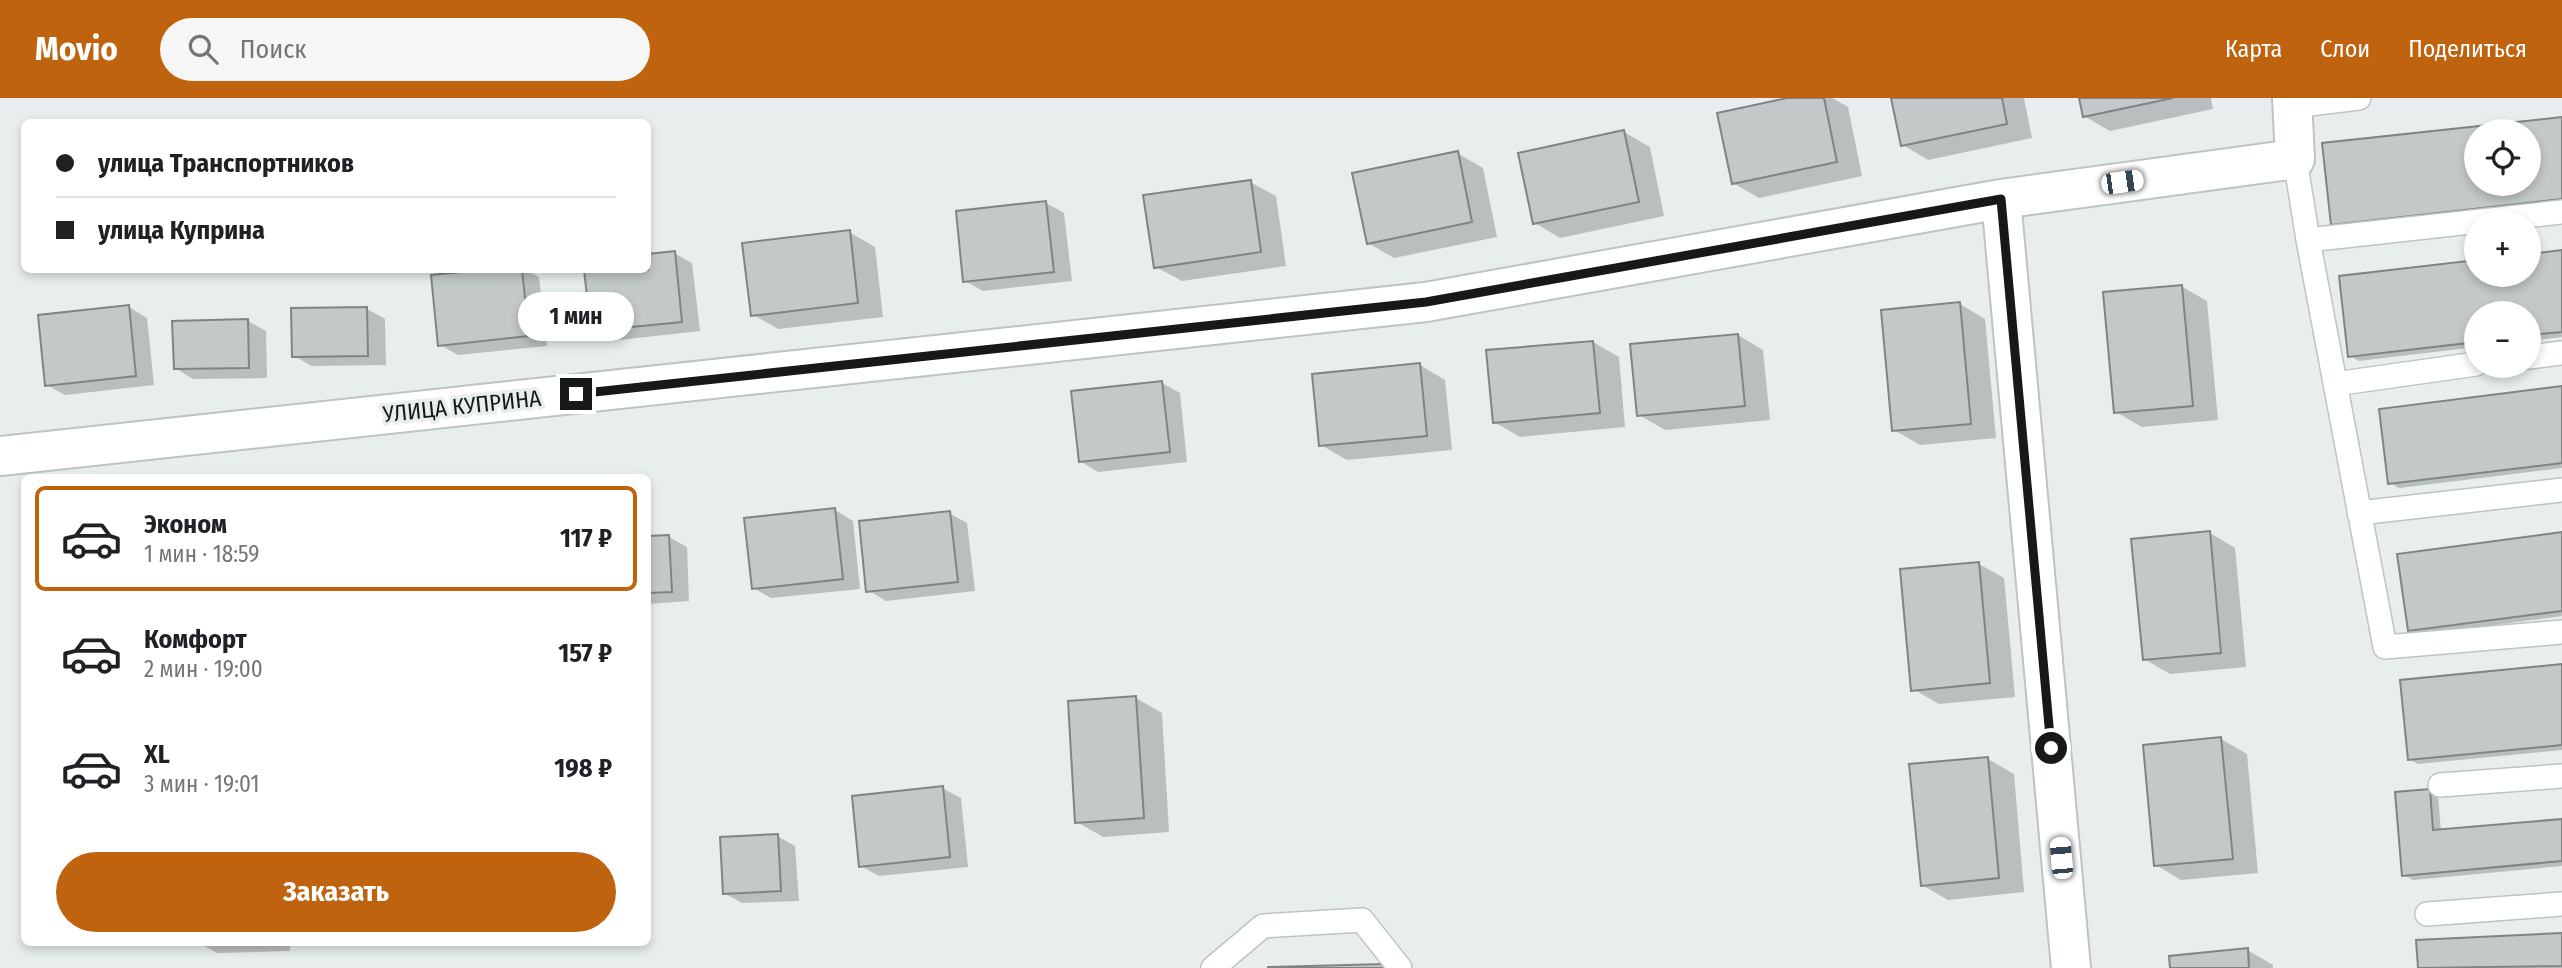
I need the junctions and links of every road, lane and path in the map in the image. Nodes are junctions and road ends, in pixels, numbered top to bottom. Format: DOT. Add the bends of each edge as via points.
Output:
graph roads {
  1 [pos="2358,98"];
  2 [pos="2292,102"];
  3 [pos="2295,159"];
  4 [pos="2001,199"];
  5 [pos="2562,212"];
  6 [pos="2308,240"];
  7 [pos="2562,353"];
  8 [pos="2541,356"];
  9 [pos="2464,366"];
  10 [pos="2335,384"];
  11 [pos="0,456"];
  12 [pos="2562,490"];
  13 [pos="2359,513"];
  14 [pos="2562,632"];
  15 [pos="2562,776"];
  16 [pos="2440,785"];
  17 [pos="2562,904"];
  18 [pos="2427,914"];
  19 [pos="1213,968"];
  20 [pos="1400,968"];
  21 [pos="2071,968"];
  1 -- 2 [label="lane"];
  2 -- 3 [label="street"];
  3 -- 4 [label="street, УЛИЦА КУПРИНА"];
  3 -- 6 [label="lane"];
  4 -- 11 [label="street, УЛИЦА КУПРИНА" via="1426,302"];
  4 -- 21 [label="street"];
  5 -- 6 [label="lane"];
  6 -- 10 [label="lane"];
  7 -- 8 [label="lane"];
  9 -- 10 [label="lane"];
  10 -- 13 [label="lane"];
  12 -- 13 [label="lane"];
  13 -- 14 [label="lane" via="2385,648"];
  15 -- 16 [label="lane"];
  17 -- 18 [label="lane"];
  19 -- 20 [label="lane" via="1263,926 1362,920"];
}
